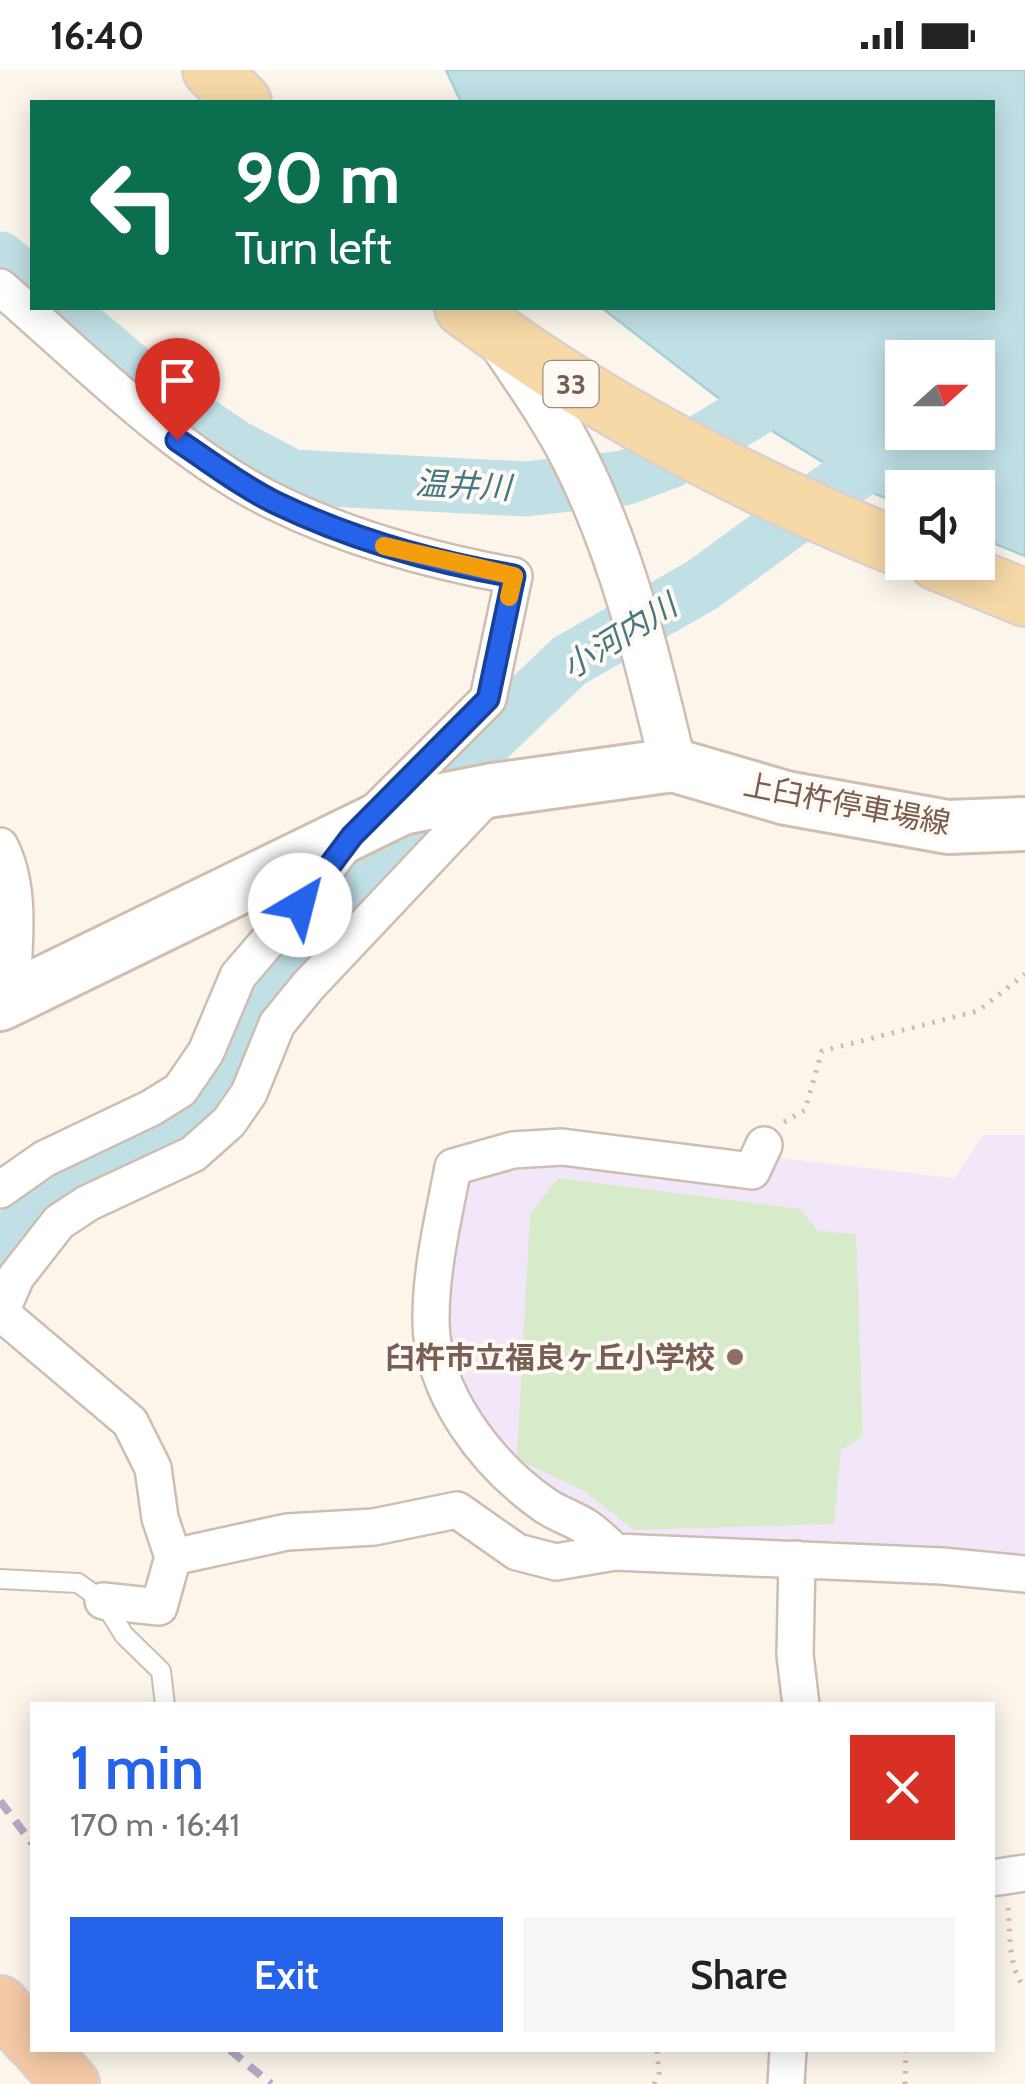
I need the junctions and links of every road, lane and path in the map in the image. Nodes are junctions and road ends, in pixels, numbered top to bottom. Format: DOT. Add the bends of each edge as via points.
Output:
graph roads {
  1 [pos="211,70"];
  2 [pos="241,100"];
  3 [pos="0,287"];
  4 [pos="480,320"];
  5 [pos="885,541"];
  6 [pos="981,580"];
  7 [pos="1025,598"];
  8 [pos="674,764"];
  9 [pos="493,790"];
  10 [pos="1025,824"];
  11 [pos="352,836"];
  12 [pos="0,846"];
  13 [pos="1025,974"];
  14 [pos="6,1000"];
  15 [pos="764,1145"];
  16 [pos="0,1190"];
  17 [pos="0,1314"];
  18 [pos="615,1552"];
  19 [pos="174,1557"];
  20 [pos="798,1559"];
  21 [pos="1025,1574"];
  22 [pos="0,1579"];
  23 [pos="103,1600"];
  24 [pos="165,1702"];
  25 [pos="801,1702"];
  26 [pos="1007,1875"];
  27 [pos="1025,1988"];
  28 [pos="43,2052"];
  29 [pos="656,2052"];
  30 [pos="788,2052"];
  31 [pos="906,2052"];
  32 [pos="71,2084"];
  33 [pos="654,2084"];
  34 [pos="786,2084"];
  35 [pos="905,2084"];
  1 -- 2 [label="main road"];
  3 -- 11 [label="street" via="177,440 274,502 379,545 514,576 488,699"];
  4 -- 5 [label="main road, 33" via="648,430"];
  4 -- 8 [label="street" via="574,457 629,598"];
  6 -- 7 [label="main road"];
  8 -- 9 [label="main road, 上臼杵停車場線"];
  8 -- 10 [label="main road, 上臼杵停車場線" via="786,798 948,827"];
  9 -- 11 [label="main road, 上臼杵停車場線" via="402,808"];
  9 -- 17 [label="street" via="308,986 278,1024 229,1122 192,1154 59,1222 16,1277"];
  11 -- 14 [label="main road"];
  11 -- 16 [label="street" via="238,976 206,1052 180,1090 44,1159"];
  12 -- 14 [label="street" via="14,894"];
  13 -- 15 [label="path" via="978,1011 822,1051 804,1110 780,1124"];
  15 -- 18 [label="street" via="752,1171 562,1148 512,1150 453,1167 430,1319 438,1373 492,1458 545,1506 588,1528"];
  17 -- 19 [label="street" via="130,1422 153,1468"];
  18 -- 19 [label="street" via="556,1562 516,1552 457,1510 374,1527 287,1532"];
  18 -- 20 [label="street"];
  19 -- 23 [label="street" via="159,1607"];
  20 -- 21 [label="street"];
  20 -- 25 [label="street"];
  22 -- 23 [label="lane" via="78,1583"];
  23 -- 24 [label="lane" via="124,1635 162,1672"];
  26 -- 27 [label="path" via="1013,1956"];
  28 -- 32 [label="highway"];
  29 -- 33 [label="path"];
  30 -- 34 [label="street"];
  31 -- 35 [label="path"];
}
